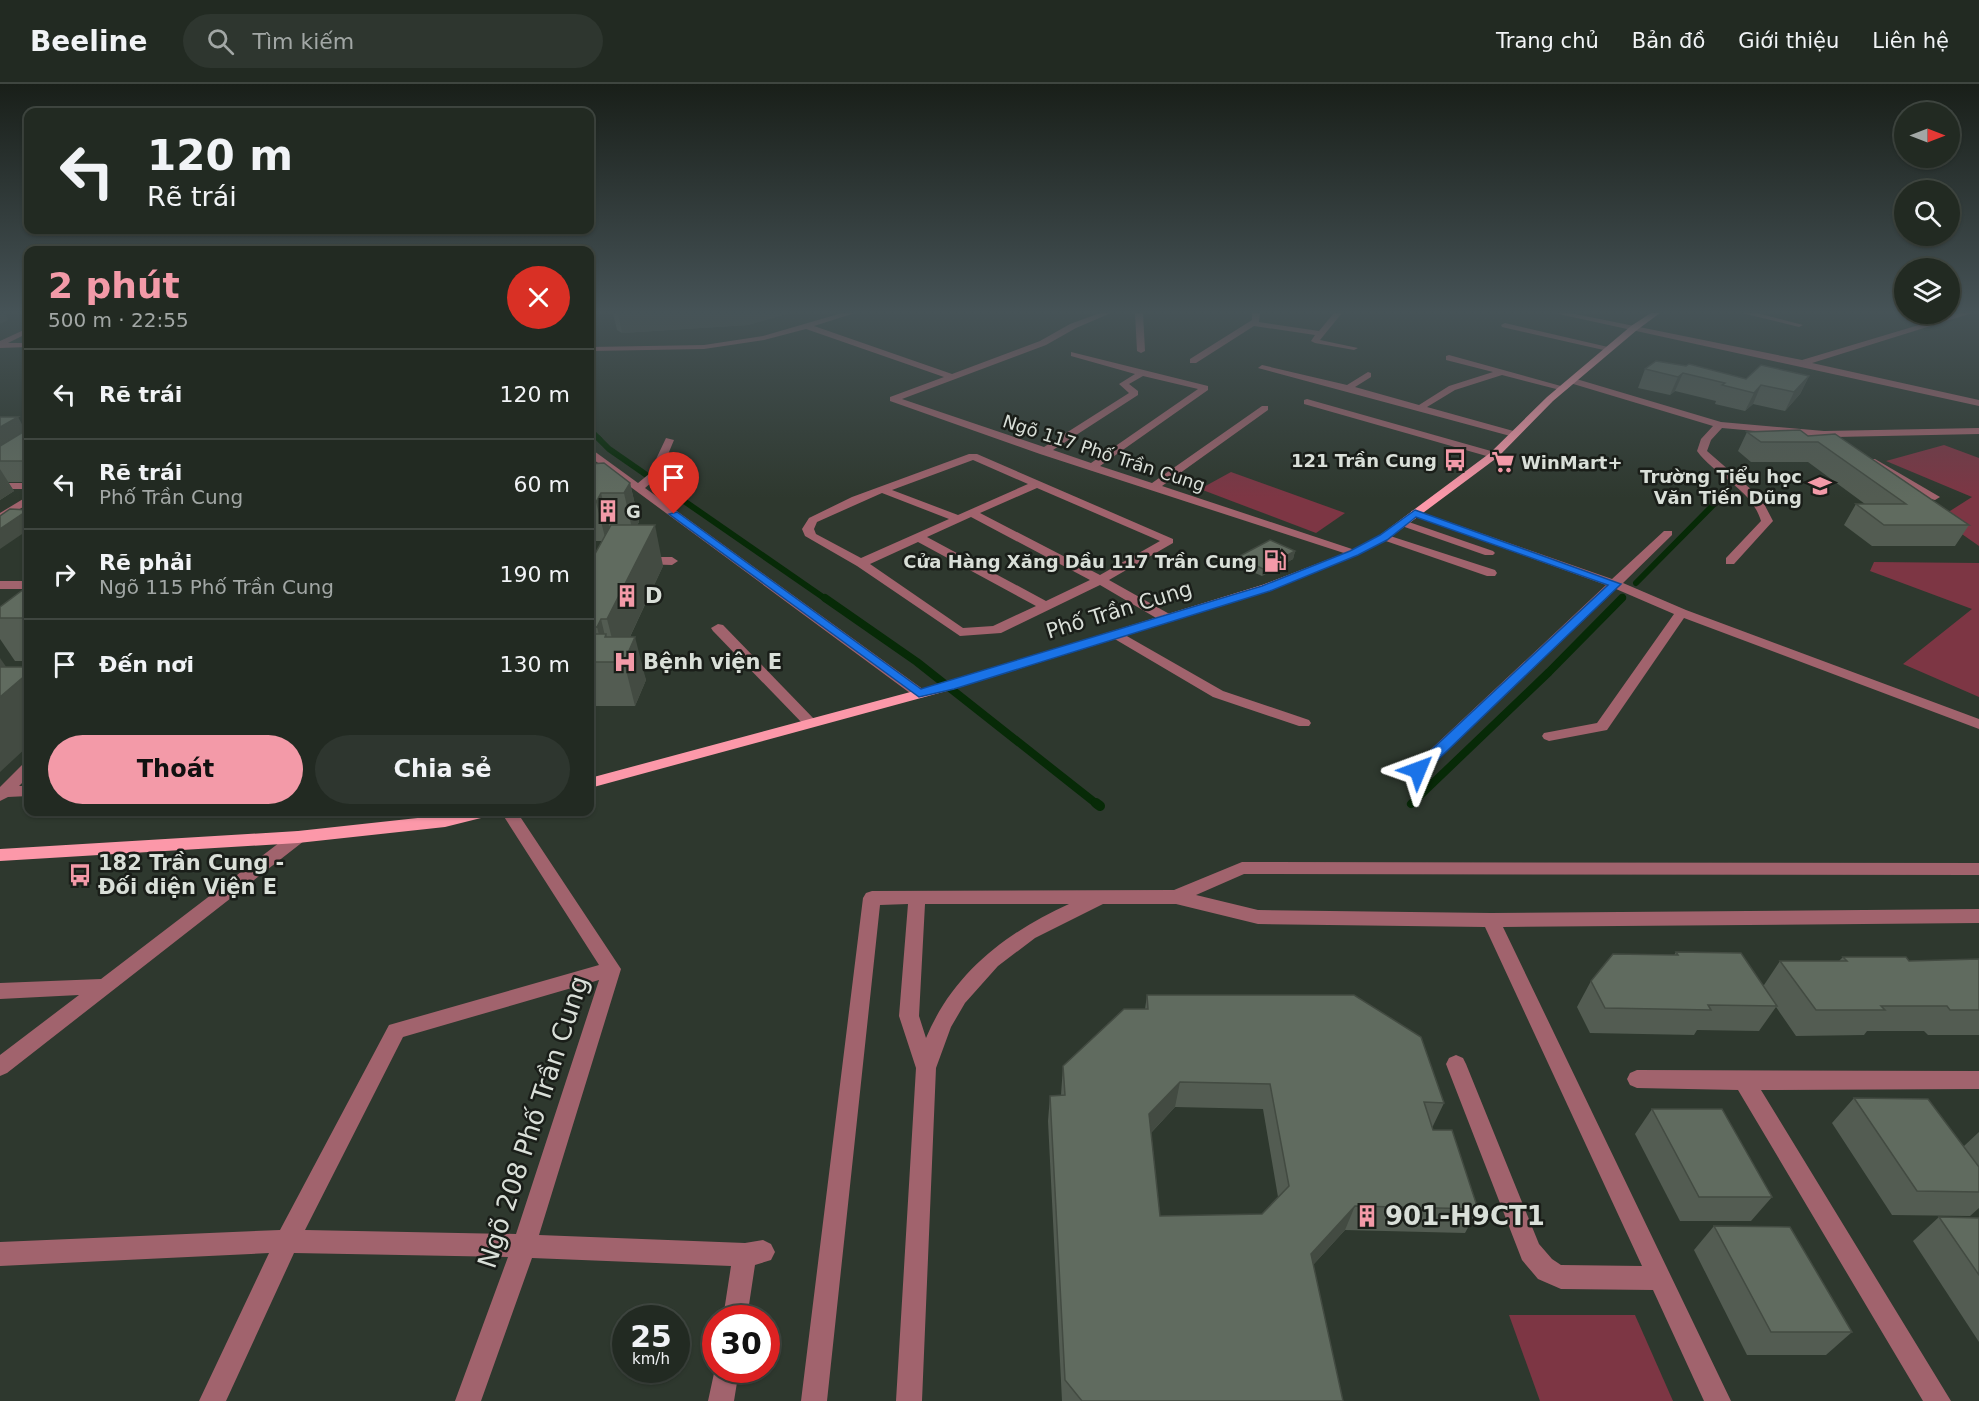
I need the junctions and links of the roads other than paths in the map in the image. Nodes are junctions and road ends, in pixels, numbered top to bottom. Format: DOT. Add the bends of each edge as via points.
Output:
graph roads {
  1 [pos="944,374"];
  2 [pos="959,374"];
  3 [pos="1139,374"];
  4 [pos="1148,374"];
  5 [pos="1289,374"];
  6 [pos="1494,374"];
  7 [pos="1507,374"];
  8 [pos="1580,374"];
  9 [pos="1855,374"];
  10 [pos="1368,375"];
  11 [pos="952,377"];
  12 [pos="1568,385"];
  13 [pos="1347,388"];
  14 [pos="1398,390"];
  15 [pos="1979,394"];
  16 [pos="1954,396"];
  17 [pos="1383,399"];
  18 [pos="1307,402"];
  19 [pos="1979,403"];
  20 [pos="1265,408"];
  21 [pos="1418,409"];
  22 [pos="1720,425"];
  23 [pos="1979,431"];
  24 [pos="1514,434"];
  25 [pos="1824,434"];
  26 [pos="669,440"];
  27 [pos="1854,451"];
  28 [pos="1044,452"];
  29 [pos="594,455"];
  30 [pos="1494,455"];
  31 [pos="1864,457"];
  32 [pos="1094,465"];
  33 [pos="646,482"];
  34 [pos="1038,483"];
  35 [pos="0,486"];
  36 [pos="24,486"];
  37 [pos="1155,486"];
  38 [pos="883,490"];
  39 [pos="1935,497"];
  40 [pos="24,502"];
  41 [pos="1415,513"];
  42 [pos="965,516"];
  43 [pos="0,518"];
  44 [pos="1403,523"];
  45 [pos="1668,533"];
  46 [pos="918,537"];
  47 [pos="1384,537"];
  48 [pos="1354,553"];
  49 [pos="1489,553"];
  50 [pos="628,561"];
  51 [pos="672,561"];
  52 [pos="1730,561"];
  53 [pos="861,562"];
  54 [pos="1491,573"];
  55 [pos="1100,580"];
  56 [pos="1615,584"];
  57 [pos="0,585"];
  58 [pos="24,585"];
  59 [pos="1046,606"];
  60 [pos="1681,613"];
  61 [pos="1168,619"];
  62 [pos="718,628"];
  63 [pos="1118,635"];
  64 [pos="923,692"];
  65 [pos="810,723"];
  66 [pos="1304,723"];
  67 [pos="1979,724"];
  68 [pos="1548,736"];
  69 [pos="1418,770"];
  70 [pos="24,772"];
  71 [pos="594,782"];
  72 [pos="24,791"];
  73 [pos="2,794"];
  74 [pos="457,816"];
  75 [pos="511,816"];
  76 [pos="298,837"];
  77 [pos="0,855"];
  78 [pos="1979,869"];
  79 [pos="1102,897"];
  80 [pos="1176,897"];
  81 [pos="917,898"];
  82 [pos="1979,916"];
  83 [pos="1491,920"];
  84 [pos="612,969"];
  85 [pos="105,986"];
  86 [pos="0,991"];
  87 [pos="1456,1064"];
  88 [pos="0,1067"];
  89 [pos="926,1068"];
  90 [pos="1637,1079"];
  91 [pos="1979,1080"];
  92 [pos="1744,1081"];
  93 [pos="288,1241"];
  94 [pos="524,1246"];
  95 [pos="0,1254"];
  96 [pos="1660,1278"];
  97 [pos="739,1305"];
  98 [pos="724,1383"];
  99 [pos="212,1401"];
  100 [pos="468,1401"];
  101 [pos="721,1401"];
  102 [pos="814,1401"];
  103 [pos="909,1401"];
  104 [pos="1718,1401"];
  105 [pos="1938,1401"];
  1 -- 11 [label="street"];
  2 -- 11 [label="street, Ngõ 117 Phố Trần Cung"];
  3 -- 28 [label="street" via="1123,384 1135,393"];
  4 -- 32 [label="street" via="1205,388"];
  5 -- 13 [label="street"];
  6 -- 21 [label="street" via="1452,388"];
  7 -- 12 [label="street"];
  8 -- 12 [label="main road, Phố Trần Cung"];
  9 -- 16 [label="street"];
  10 -- 13 [label="street"];
  11 -- 28 [label="street, Ngõ 117 Phố Trần Cung" via="893,399"];
  12 -- 22 [label="street"];
  12 -- 24 [label="main road, Phố Trần Cung"];
  13 -- 17 [label="street"];
  14 -- 17 [label="street"];
  15 -- 16 [label="street"];
  16 -- 19 [label="street"];
  17 -- 21 [label="street"];
  18 -- 30 [label="street"];
  20 -- 37 [label="street"];
  21 -- 24 [label="street"];
  22 -- 25 [label="street"];
  22 -- 52 [label="street" via="1706,439 1702,451 1765,509 1767,521"];
  23 -- 25 [label="street"];
  24 -- 30 [label="main road, Phố Trần Cung"];
  25 -- 27 [label="street"];
  26 -- 33 [label="street"];
  28 -- 32 [label="street, Ngõ 117 Phố Trần Cung"];
  29 -- 33 [label="street"];
  30 -- 41 [label="main road, Phố Trần Cung"];
  31 -- 39 [label="street"];
  32 -- 37 [label="street, Ngõ 117 Phố Trần Cung"];
  33 -- 64 [label="street"];
  34 -- 38 [label="street" via="973,456"];
  34 -- 42 [label="street"];
  34 -- 55 [label="street" via="1169,541"];
  35 -- 36 [label="street"];
  37 -- 48 [label="street, Ngõ 117 Phố Trần Cung"];
  38 -- 42 [label="street"];
  38 -- 53 [label="street" via="813,520 808,529 811,536"];
  40 -- 43 [label="street"];
  41 -- 44 [label="main road, Phố Trần Cung"];
  41 -- 56 [label="street"];
  42 -- 46 [label="street"];
  42 -- 55 [label="street"];
  44 -- 47 [label="main road, Phố Trần Cung"];
  44 -- 49 [label="street"];
  45 -- 56 [label="street"];
  46 -- 53 [label="street"];
  46 -- 59 [label="street"];
  47 -- 48 [label="main road, Phố Trần Cung"];
  47 -- 54 [label="street"];
  48 -- 61 [label="main road, Phố Trần Cung" via="1266,588"];
  50 -- 51 [label="street"];
  53 -- 59 [label="street" via="960,632 996,630"];
  55 -- 59 [label="street"];
  55 -- 61 [label="street"];
  56 -- 60 [label="street"];
  56 -- 69 [label="street"];
  57 -- 58 [label="street"];
  60 -- 67 [label="street"];
  60 -- 68 [label="street" via="1602,726"];
  61 -- 63 [label="main road, Phố Trần Cung"];
  62 -- 65 [label="street"];
  63 -- 64 [label="main road, Phố Trần Cung"];
  63 -- 66 [label="street" via="1218,694"];
  64 -- 65 [label="main road, Phố Trần Cung"];
  65 -- 71 [label="main road, Phố Trần Cung"];
  70 -- 73 [label="street"];
  72 -- 73 [label="street"];
  74 -- 76 [label="main road" via="445,821"];
  75 -- 84 [label="street, Ngõ 208 Phố Trần Cung"];
  76 -- 77 [label="main road"];
  76 -- 85 [label="street"];
  78 -- 80 [label="street" via="1242,868"];
  79 -- 80 [label="street"];
  79 -- 81 [label="street"];
  79 -- 89 [label="street" via="1046,921 1014,940 978,972 943,1022"];
  80 -- 83 [label="street" via="1258,918"];
  81 -- 89 [label="street" via="909,1016"];
  81 -- 102 [label="street" via="872,898"];
  82 -- 83 [label="street"];
  83 -- 96 [label="street"];
  84 -- 93 [label="street" via="396,1031"];
  84 -- 94 [label="street, Ngõ 208 Phố Trần Cung"];
  85 -- 86 [label="street"];
  85 -- 88 [label="street"];
  87 -- 96 [label="street" via="1530,1252 1541,1267 1561,1276"];
  89 -- 103 [label="street"];
  90 -- 92 [label="street"];
  91 -- 92 [label="street"];
  92 -- 105 [label="street"];
  93 -- 94 [label="street"];
  93 -- 95 [label="street"];
  93 -- 99 [label="street"];
  94 -- 97 [label="street" via="754,1254"];
  94 -- 100 [label="street, Ngõ 208 Phố Trần Cung"];
  96 -- 104 [label="street"];
  98 -- 101 [label="street"];
}
